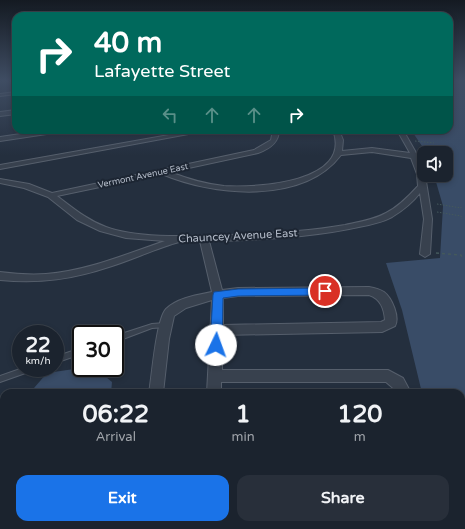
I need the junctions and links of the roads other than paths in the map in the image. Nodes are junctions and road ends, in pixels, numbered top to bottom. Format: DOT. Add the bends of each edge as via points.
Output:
graph roads {
  1 [pos="12,112"];
  2 [pos="0,114"];
  3 [pos="33,134"];
  4 [pos="184,134"];
  5 [pos="276,134"];
  6 [pos="338,134"];
  7 [pos="402,134"];
  8 [pos="0,139"];
  9 [pos="339,153"];
  10 [pos="414,156"];
  11 [pos="0,167"];
  12 [pos="164,172"];
  13 [pos="0,181"];
  14 [pos="422,186"];
  15 [pos="51,195"];
  16 [pos="204,238"];
  17 [pos="180,240"];
  18 [pos="425,254"];
  19 [pos="0,276"];
  20 [pos="218,295"];
  21 [pos="166,325"];
  22 [pos="217,330"];
  23 [pos="124,336"];
  24 [pos="12,375"];
  25 [pos="214,376"];
  26 [pos="0,379"];
  27 [pos="157,389"];
  28 [pos="214,389"];
  29 [pos="402,389"];
  1 -- 2 [label="street"];
  3 -- 8 [label="street"];
  4 -- 11 [label="street"];
  5 -- 12 [label="street, Vermont Avenue East" via="271,143 256,152"];
  6 -- 9 [label="street"];
  7 -- 10 [label="street"];
  9 -- 10 [label="street" via="372,150"];
  9 -- 12 [label="street" via="327,167 314,175 296,182 265,187 211,186 181,180"];
  10 -- 14 [label="street" via="421,174"];
  12 -- 15 [label="street, Vermont Avenue East"];
  13 -- 15 [label="street" via="26,186"];
  14 -- 16 [label="street, Chauncey Avenue East" via="398,209 367,223 310,233"];
  14 -- 18 [label="street" via="428,219"];
  15 -- 17 [label="street, Chauncey Avenue East" via="80,218 104,229 126,235"];
  16 -- 17 [label="street, Chauncey Avenue East"];
  16 -- 20 [label="street"];
  17 -- 19 [label="street" via="77,274 41,279"];
  20 -- 21 [label="street" via="176,308 168,316"];
  20 -- 22 [label="street"];
  20 -- 22 [label="street" via="238,292 369,291 383,296 391,323 382,327"];
  21 -- 23 [label="lane" via="152,326"];
  21 -- 27 [label="street"];
  22 -- 25 [label="street"];
  24 -- 26 [label="lane"];
  25 -- 28 [label="street"];
  25 -- 29 [label="street" via="388,376"];
}
